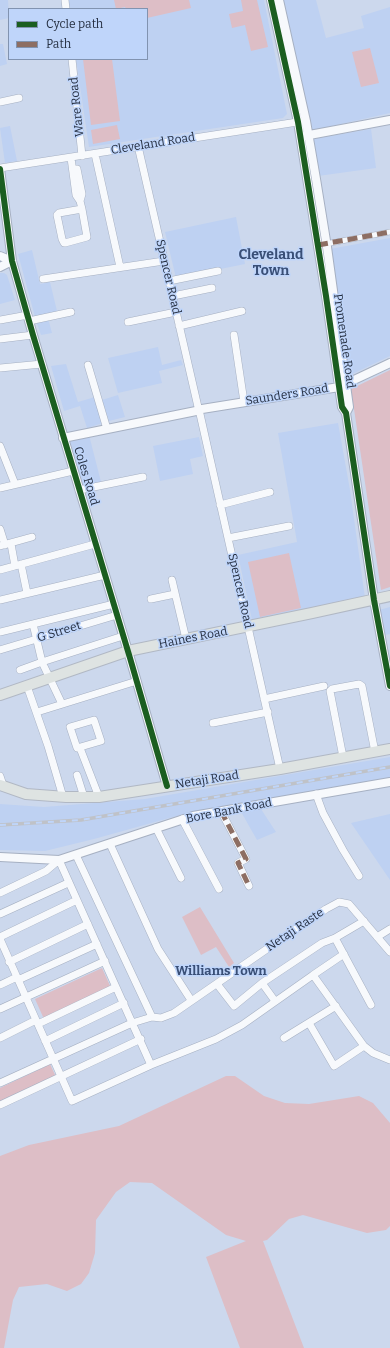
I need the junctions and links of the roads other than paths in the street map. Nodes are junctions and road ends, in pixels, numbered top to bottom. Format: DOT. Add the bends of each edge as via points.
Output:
graph roads {
  1 [pos="271,0"];
  2 [pos="279,0"];
  3 [pos="72,60"];
  4 [pos="20,98"];
  5 [pos="0,102"];
  6 [pos="390,120"];
  7 [pos="302,121"];
  8 [pos="309,136"];
  9 [pos="300,137"];
  10 [pos="138,146"];
  11 [pos="95,154"];
  12 [pos="76,157"];
  13 [pos="0,169"];
  14 [pos="2,194"];
  15 [pos="82,208"];
  16 [pos="390,232"];
  17 [pos="326,245"];
  18 [pos="318,247"];
  19 [pos="0,256"];
  20 [pos="12,261"];
  21 [pos="164,261"];
  22 [pos="0,267"];
  23 [pos="120,267"];
  24 [pos="218,271"];
  25 [pos="43,279"];
  26 [pos="169,280"];
  27 [pos="212,288"];
  28 [pos="173,296"];
  29 [pos="331,304"];
  30 [pos="242,311"];
  31 [pos="71,312"];
  32 [pos="176,312"];
  33 [pos="29,318"];
  34 [pos="0,320"];
  35 [pos="128,322"];
  36 [pos="179,326"];
  37 [pos="33,335"];
  38 [pos="234,335"];
  39 [pos="0,339"];
  40 [pos="390,363"];
  41 [pos="42,364"];
  42 [pos="88,365"];
  43 [pos="0,368"];
  44 [pos="342,385"];
  45 [pos="244,402"];
  46 [pos="199,410"];
  47 [pos="107,429"];
  48 [pos="63,438"];
  49 [pos="0,446"];
  50 [pos="73,470"];
  51 [pos="143,477"];
  52 [pos="15,484"];
  53 [pos="0,488"];
  54 [pos="79,490"];
  55 [pos="270,492"];
  56 [pos="220,505"];
  57 [pos="289,526"];
  58 [pos="0,529"];
  59 [pos="32,537"];
  60 [pos="228,538"];
  61 [pos="96,544"];
  62 [pos="5,545"];
  63 [pos="18,565"];
  64 [pos="0,570"];
  65 [pos="105,575"];
  66 [pos="172,580"];
  67 [pos="27,593"];
  68 [pos="175,594"];
  69 [pos="390,596"];
  70 [pos="151,599"];
  71 [pos="0,600"];
  72 [pos="374,600"];
  73 [pos="114,604"];
  74 [pos="117,615"];
  75 [pos="33,624"];
  76 [pos="248,627"];
  77 [pos="0,632"];
  78 [pos="123,636"];
  79 [pos="36,639"];
  80 [pos="186,639"];
  81 [pos="0,650"];
  82 [pos="128,651"];
  83 [pos="42,662"];
  84 [pos="20,670"];
  85 [pos="49,678"];
  86 [pos="137,681"];
  87 [pos="390,684"];
  88 [pos="27,686"];
  89 [pos="324,686"];
  90 [pos="0,695"];
  91 [pos="264,699"];
  92 [pos="62,704"];
  93 [pos="37,712"];
  94 [pos="268,712"];
  95 [pos="213,723"];
  96 [pos="80,748"];
  97 [pos="390,749"];
  98 [pos="375,752"];
  99 [pos="344,757"];
  100 [pos="280,768"];
  101 [pos="77,775"];
  102 [pos="1,782"];
  103 [pos="390,782"];
  104 [pos="167,786"];
  105 [pos="316,794"];
  106 [pos="62,796"];
  107 [pos="84,797"];
  108 [pos="99,797"];
  109 [pos="221,811"];
  110 [pos="182,820"];
  111 [pos="156,828"];
  112 [pos="110,844"];
  113 [pos="76,855"];
  114 [pos="0,856"];
  115 [pos="58,860"];
  116 [pos="359,876"];
  117 [pos="181,878"];
  118 [pos="68,883"];
  119 [pos="249,886"];
  120 [pos="219,889"];
  121 [pos="0,893"];
  122 [pos="77,900"];
  123 [pos="0,914"];
  124 [pos="364,921"];
  125 [pos="88,924"];
  126 [pos="390,929"];
  127 [pos="0,938"];
  128 [pos="335,938"];
  129 [pos="378,938"];
  130 [pos="97,944"];
  131 [pos="390,952"];
  132 [pos="344,954"];
  133 [pos="10,962"];
  134 [pos="105,962"];
  135 [pos="313,975"];
  136 [pos="18,979"];
  137 [pos="262,983"];
  138 [pos="217,984"];
  139 [pos="0,986"];
  140 [pos="116,987"];
  141 [pos="26,997"];
  142 [pos="191,1000"];
  143 [pos="276,1002"];
  144 [pos="124,1003"];
  145 [pos="371,1005"];
  146 [pos="336,1006"];
  147 [pos="0,1009"];
  148 [pos="152,1017"];
  149 [pos="37,1022"];
  150 [pos="132,1023"];
  151 [pos="309,1023"];
  152 [pos="0,1038"];
  153 [pos="284,1038"];
  154 [pos="141,1039"];
  155 [pos="45,1040"];
  156 [pos="364,1046"];
  157 [pos="54,1059"];
  158 [pos="390,1060"];
  159 [pos="151,1064"];
  160 [pos="62,1076"];
  161 [pos="0,1083"];
  162 [pos="0,1105"];
  1 -- 7 [label="street, Promenade Road"];
  2 -- 7 [label="street, Promenade Road"];
  3 -- 12 [label="street, Ware Road"];
  4 -- 5 [label="street"];
  6 -- 8 [label="street"];
  7 -- 8 [label="street, Promenade Road"];
  7 -- 9 [label="street, Promenade Road"];
  7 -- 10 [label="street, Cleveland Road"];
  8 -- 9 [label="street"];
  8 -- 17 [label="street, Promenade Road"];
  9 -- 18 [label="street, Promenade Road"];
  10 -- 11 [label="street, Cleveland Road"];
  10 -- 21 [label="street, Spencer Road"];
  11 -- 12 [label="street, Cleveland Road"];
  11 -- 23 [label="street"];
  12 -- 13 [label="street, Cleveland Road"];
  12 -- 15 [label="street, Ware Road"];
  13 -- 14 [label="street, Coles Road"];
  14 -- 20 [label="street, Coles Road"];
  15 -- 15 [label="street, Ware Road" via="57,215 64,243 87,237"];
  16 -- 17 [label="street"];
  17 -- 18 [label="street"];
  17 -- 29 [label="street, Promenade Road"];
  18 -- 29 [label="street, Promenade Road"];
  19 -- 20 [label="street"];
  20 -- 22 [label="street"];
  20 -- 33 [label="street, Coles Road"];
  21 -- 23 [label="street"];
  21 -- 26 [label="street, Spencer Road"];
  23 -- 25 [label="street"];
  24 -- 26 [label="street"];
  26 -- 28 [label="street, Spencer Road"];
  27 -- 28 [label="street"];
  28 -- 32 [label="street, Spencer Road"];
  29 -- 44 [label="street, Promenade Road"];
  30 -- 36 [label="street"];
  31 -- 33 [label="street"];
  32 -- 35 [label="street"];
  32 -- 36 [label="street, Spencer Road"];
  33 -- 34 [label="street"];
  33 -- 37 [label="street, Coles Road"];
  36 -- 46 [label="street, Spencer Road"];
  37 -- 39 [label="street"];
  37 -- 41 [label="street, Coles Road"];
  38 -- 45 [label="street"];
  40 -- 44 [label="street, Saunders Road"];
  41 -- 43 [label="street"];
  41 -- 48 [label="street, Coles Road"];
  42 -- 47 [label="street"];
  44 -- 45 [label="street, Saunders Road"];
  44 -- 72 [label="street, Promenade Road" via="349,407 346,413"];
  45 -- 46 [label="street, Saunders Road"];
  46 -- 47 [label="street, Saunders Road"];
  46 -- 56 [label="street, Spencer Road"];
  47 -- 48 [label="street, Saunders Road"];
  48 -- 50 [label="street, Coles Road"];
  49 -- 52 [label="street"];
  50 -- 52 [label="street"];
  50 -- 54 [label="street, Coles Road"];
  51 -- 54 [label="street"];
  52 -- 53 [label="street"];
  54 -- 61 [label="street, Coles Road"];
  55 -- 56 [label="street"];
  56 -- 60 [label="street, Spencer Road"];
  57 -- 60 [label="street"];
  58 -- 62 [label="street"];
  59 -- 62 [label="street"];
  60 -- 76 [label="street, Spencer Road"];
  61 -- 63 [label="street"];
  61 -- 65 [label="street, Coles Road"];
  62 -- 63 [label="street"];
  63 -- 64 [label="street"];
  63 -- 67 [label="street"];
  65 -- 67 [label="street"];
  65 -- 73 [label="street, Coles Road"];
  66 -- 68 [label="street"];
  67 -- 71 [label="street"];
  68 -- 70 [label="street"];
  68 -- 80 [label="street"];
  69 -- 72 [label="main road, Haines Road"];
  72 -- 76 [label="main road, Haines Road"];
  72 -- 87 [label="street, Promenade Road"];
  73 -- 74 [label="street, Coles Road"];
  73 -- 75 [label="street"];
  74 -- 78 [label="street, Coles Road"];
  74 -- 79 [label="street, G Street"];
  75 -- 77 [label="street"];
  75 -- 79 [label="street"];
  76 -- 80 [label="main road, Haines Road"];
  76 -- 91 [label="street, Spencer Road"];
  78 -- 82 [label="street, Coles Road"];
  78 -- 83 [label="street"];
  79 -- 81 [label="street, G Street"];
  79 -- 83 [label="street"];
  80 -- 82 [label="main road, Haines Road"];
  82 -- 85 [label="main road, Haines Road"];
  82 -- 86 [label="street, Coles Road"];
  83 -- 84 [label="street"];
  83 -- 85 [label="street"];
  85 -- 88 [label="main road, Haines Road"];
  85 -- 92 [label="street"];
  86 -- 92 [label="street"];
  86 -- 104 [label="street, Coles Road"];
  88 -- 90 [label="main road, Haines Road"];
  88 -- 93 [label="street"];
  89 -- 91 [label="street"];
  91 -- 94 [label="street, Spencer Road"];
  92 -- 93 [label="street"];
  93 -- 106 [label="street"];
  94 -- 95 [label="street"];
  94 -- 100 [label="street, Spencer Road"];
  96 -- 96 [label="street" via="77,748 70,727 94,720 101,741"];
  96 -- 108 [label="street"];
  97 -- 98 [label="main road, Netaji Road"];
  98 -- 99 [label="main road, Netaji Road"];
  98 -- 99 [label="street" via="362,686 359,684 330,691"];
  99 -- 100 [label="main road, Netaji Road"];
  100 -- 104 [label="main road, Netaji Road"];
  101 -- 107 [label="street"];
  102 -- 106 [label="main road, Netaji Road" via="26,794"];
  103 -- 105 [label="street, Bore Bank Road"];
  104 -- 108 [label="main road, Netaji Road"];
  105 -- 109 [label="street, Bore Bank Road"];
  105 -- 116 [label="street" via="342,850"];
  106 -- 107 [label="main road, Netaji Road"];
  107 -- 108 [label="main road, Netaji Road"];
  109 -- 110 [label="street, Bore Bank Road"];
  109 -- 119 [label="street" via="246,859 238,864"];
  110 -- 111 [label="street, Bore Bank Road"];
  110 -- 120 [label="street"];
  111 -- 112 [label="street, Bore Bank Road"];
  111 -- 117 [label="street"];
  112 -- 113 [label="street, Bore Bank Road"];
  112 -- 142 [label="street" via="158,949"];
  113 -- 115 [label="street, Bore Bank Road"];
  113 -- 148 [label="street"];
  114 -- 115 [label="street, Bore Bank Road"];
  115 -- 118 [label="street"];
  115 -- 121 [label="street" via="46,871"];
  118 -- 122 [label="street"];
  118 -- 123 [label="street"];
  122 -- 125 [label="street"];
  122 -- 127 [label="street"];
  124 -- 128 [label="street"];
  124 -- 129 [label="street, Netaji Raste"];
  124 -- 138 [label="street, Netaji Raste" via="349,904 339,902"];
  125 -- 130 [label="street"];
  125 -- 133 [label="street"];
  126 -- 129 [label="street"];
  127 -- 133 [label="street"];
  128 -- 132 [label="street"];
  128 -- 137 [label="street" via="322,943"];
  129 -- 131 [label="street, Netaji Raste"];
  130 -- 134 [label="street"];
  130 -- 136 [label="street"];
  132 -- 135 [label="street"];
  132 -- 145 [label="street"];
  133 -- 136 [label="street"];
  134 -- 140 [label="street"];
  134 -- 141 [label="street"];
  135 -- 143 [label="street"];
  135 -- 146 [label="street"];
  136 -- 139 [label="street"];
  136 -- 141 [label="street"];
  137 -- 138 [label="street" via="234,1006"];
  137 -- 143 [label="street"];
  138 -- 142 [label="street, Netaji Raste"];
  140 -- 144 [label="street"];
  140 -- 149 [label="street"];
  141 -- 147 [label="street"];
  141 -- 149 [label="street"];
  142 -- 148 [label="street, Netaji Raste" via="174,1013 161,1018"];
  143 -- 159 [label="street" via="216,1039"];
  144 -- 150 [label="street"];
  144 -- 155 [label="street"];
  146 -- 151 [label="street"];
  146 -- 156 [label="street"];
  148 -- 150 [label="street, Netaji Raste"];
  149 -- 152 [label="street"];
  149 -- 155 [label="street"];
  150 -- 154 [label="street"];
  150 -- 157 [label="street, Netaji Raste"];
  151 -- 153 [label="street"];
  151 -- 156 [label="street" via="334,1066"];
  154 -- 159 [label="street"];
  154 -- 160 [label="street"];
  155 -- 157 [label="street"];
  156 -- 158 [label="street"];
  157 -- 160 [label="street"];
  157 -- 161 [label="street, Netaji Raste"];
  159 -- 160 [label="street" via="72,1101"];
  160 -- 162 [label="street"];
}
